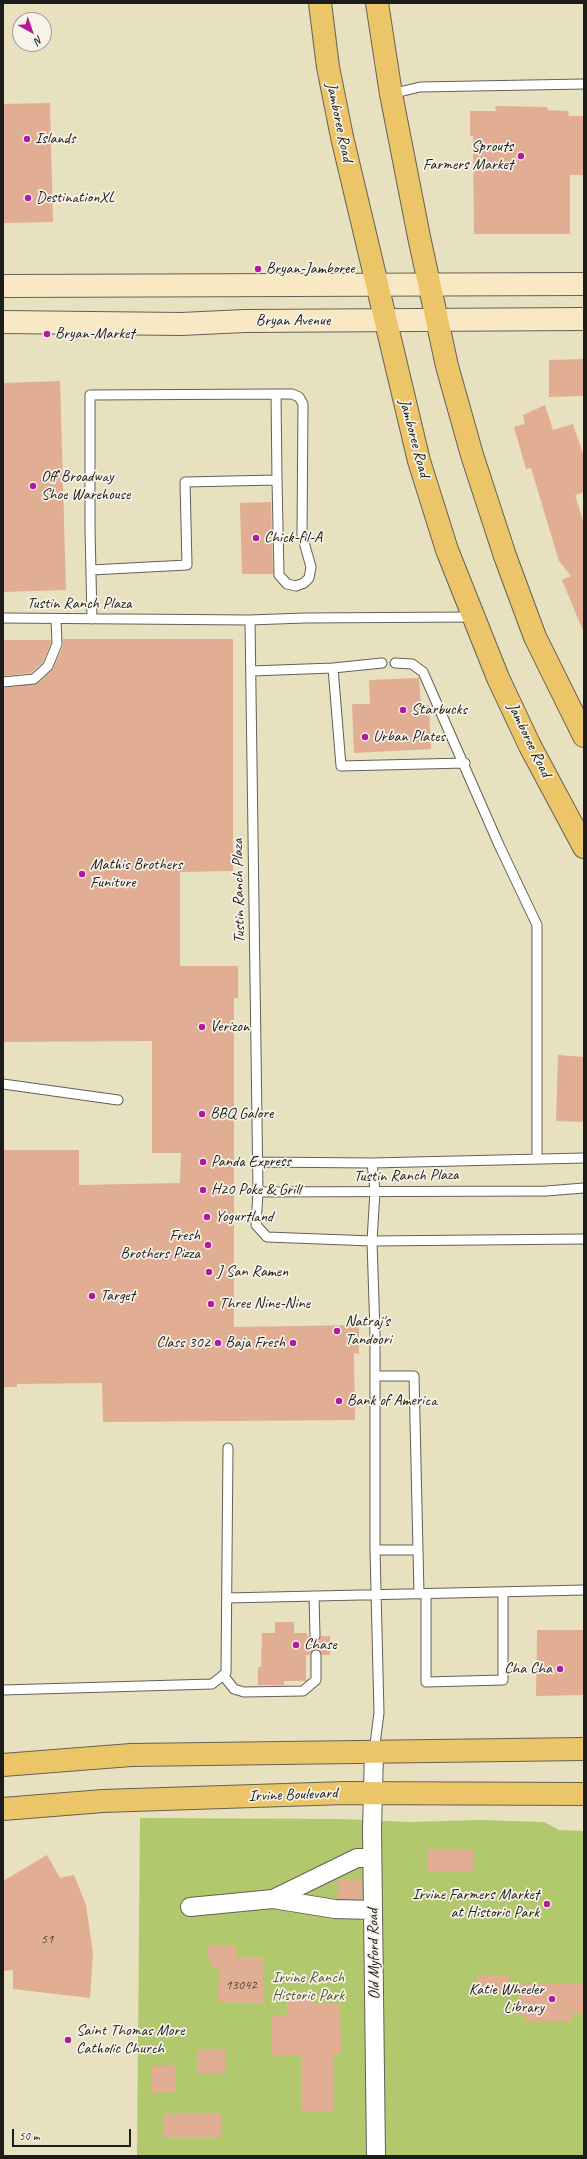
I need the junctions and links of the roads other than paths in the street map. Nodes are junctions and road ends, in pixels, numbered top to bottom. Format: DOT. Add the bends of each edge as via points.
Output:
graph roads {
  1 [pos="320,3"];
  2 [pos="377,3"];
  3 [pos="584,84"];
  4 [pos="391,94"];
  5 [pos="584,284"];
  6 [pos="377,285"];
  7 [pos="3,286"];
  8 [pos="431,286"];
  9 [pos="584,319"];
  10 [pos="385,320"];
  11 [pos="438,320"];
  12 [pos="3,322"];
  13 [pos="276,394"];
  14 [pos="277,480"];
  15 [pos="91,570"];
  16 [pos="474,617"];
  17 [pos="3,618"];
  18 [pos="56,619"];
  19 [pos="92,619"];
  20 [pos="250,620"];
  21 [pos="382,663"];
  22 [pos="395,663"];
  23 [pos="333,668"];
  24 [pos="251,671"];
  25 [pos="3,682"];
  26 [pos="584,736"];
  27 [pos="465,763"];
  28 [pos="584,848"];
  29 [pos="3,1084"];
  30 [pos="118,1100"];
  31 [pos="584,1158"];
  32 [pos="537,1159"];
  33 [pos="258,1162"];
  34 [pos="372,1163"];
  35 [pos="584,1188"];
  36 [pos="376,1191"];
  37 [pos="258,1192"];
  38 [pos="584,1239"];
  39 [pos="372,1241"];
  40 [pos="375,1376"];
  41 [pos="228,1448"];
  42 [pos="375,1550"];
  43 [pos="418,1550"];
  44 [pos="584,1590"];
  45 [pos="503,1592"];
  46 [pos="422,1594"];
  47 [pos="376,1595"];
  48 [pos="314,1596"];
  49 [pos="227,1598"];
  50 [pos="315,1636"];
  51 [pos="316,1655"];
  52 [pos="223,1675"];
  53 [pos="3,1690"];
  54 [pos="584,1749"];
  55 [pos="374,1752"];
  56 [pos="3,1765"];
  57 [pos="373,1793"];
  58 [pos="584,1794"];
  59 [pos="3,1809"];
  60 [pos="372,1858"];
  61 [pos="274,1899"];
  62 [pos="190,1908"];
  63 [pos="373,1910"];
  64 [pos="376,2156"];
  1 -- 6 [label="main road, Jamboree Road" via="328,67 342,137"];
  2 -- 4 [label="main road"];
  3 -- 4 [label="lane" via="420,87"];
  4 -- 8 [label="main road"];
  5 -- 8 [label="main road"];
  6 -- 7 [label="main road"];
  6 -- 8 [label="main road"];
  6 -- 10 [label="main road, Jamboree Road"];
  8 -- 11 [label="main road"];
  9 -- 11 [label="main road, Bryan Avenue"];
  10 -- 11 [label="main road, Bryan Avenue"];
  10 -- 12 [label="main road, Bryan Avenue" via="181,324"];
  10 -- 16 [label="main road, Jamboree Road" via="419,461 447,550"];
  11 -- 26 [label="main road" via="447,366 472,455 503,550 535,636"];
  13 -- 14 [label="lane"];
  13 -- 14 [label="lane" via="292,394 299,397 302,404 302,535 311,567 309,578 296,586 287,584 279,575"];
  13 -- 15 [label="lane" via="90,395"];
  14 -- 15 [label="lane" via="185,482 187,566"];
  15 -- 19 [label="lane"];
  16 -- 20 [label="lane, Tustin Ranch Plaza"];
  16 -- 28 [label="main road, Jamboree Road" via="498,678 530,746"];
  17 -- 18 [label="lane, Tustin Ranch Plaza"];
  18 -- 19 [label="lane, Tustin Ranch Plaza"];
  18 -- 25 [label="lane" via="55,650 48,666 34,679"];
  19 -- 20 [label="lane, Tustin Ranch Plaza"];
  20 -- 24 [label="lane, Tustin Ranch Plaza"];
  21 -- 23 [label="lane"];
  22 -- 27 [label="lane" via="412,664 423,672"];
  23 -- 24 [label="lane"];
  23 -- 27 [label="lane" via="341,766"];
  24 -- 33 [label="lane, Tustin Ranch Plaza"];
  27 -- 32 [label="lane" via="499,845 537,925"];
  29 -- 30 [label="lane"];
  31 -- 32 [label="lane, Tustin Ranch Plaza"];
  32 -- 34 [label="lane, Tustin Ranch Plaza"];
  33 -- 34 [label="lane, Tustin Ranch Plaza"];
  33 -- 37 [label="lane, Tustin Ranch Plaza"];
  34 -- 36 [label="lane"];
  35 -- 36 [label="lane, Tustin Ranch Plaza" via="546,1191"];
  36 -- 37 [label="lane, Tustin Ranch Plaza"];
  36 -- 39 [label="lane"];
  37 -- 39 [label="lane" via="256,1225 267,1238"];
  38 -- 39 [label="lane"];
  39 -- 40 [label="lane"];
  40 -- 42 [label="lane"];
  40 -- 43 [label="lane" via="414,1376"];
  41 -- 49 [label="lane"];
  42 -- 43 [label="lane"];
  42 -- 47 [label="lane"];
  43 -- 46 [label="lane"];
  44 -- 45 [label="lane"];
  45 -- 46 [label="lane"];
  45 -- 46 [label="lane" via="504,1680 426,1682"];
  46 -- 47 [label="lane"];
  47 -- 48 [label="lane"];
  47 -- 55 [label="lane" via="379,1713"];
  48 -- 49 [label="lane"];
  48 -- 50 [label="lane"];
  49 -- 52 [label="lane" via="226,1673"];
  51 -- 52 [label="lane" via="316,1680 302,1691 244,1692 234,1689"];
  52 -- 53 [label="lane" via="212,1684"];
  54 -- 55 [label="main road"];
  55 -- 56 [label="main road" via="131,1755"];
  55 -- 57 [label="street, Old Myford Road"];
  57 -- 58 [label="main road, Irvine Boulevard"];
  57 -- 59 [label="main road, Irvine Boulevard" via="103,1801"];
  57 -- 60 [label="street, Old Myford Road"];
  60 -- 61 [label="street" via="357,1858"];
  60 -- 63 [label="street, Old Myford Road"];
  61 -- 62 [label="street"];
  61 -- 63 [label="street" via="335,1909"];
  63 -- 64 [label="street, Old Myford Road"];
}
